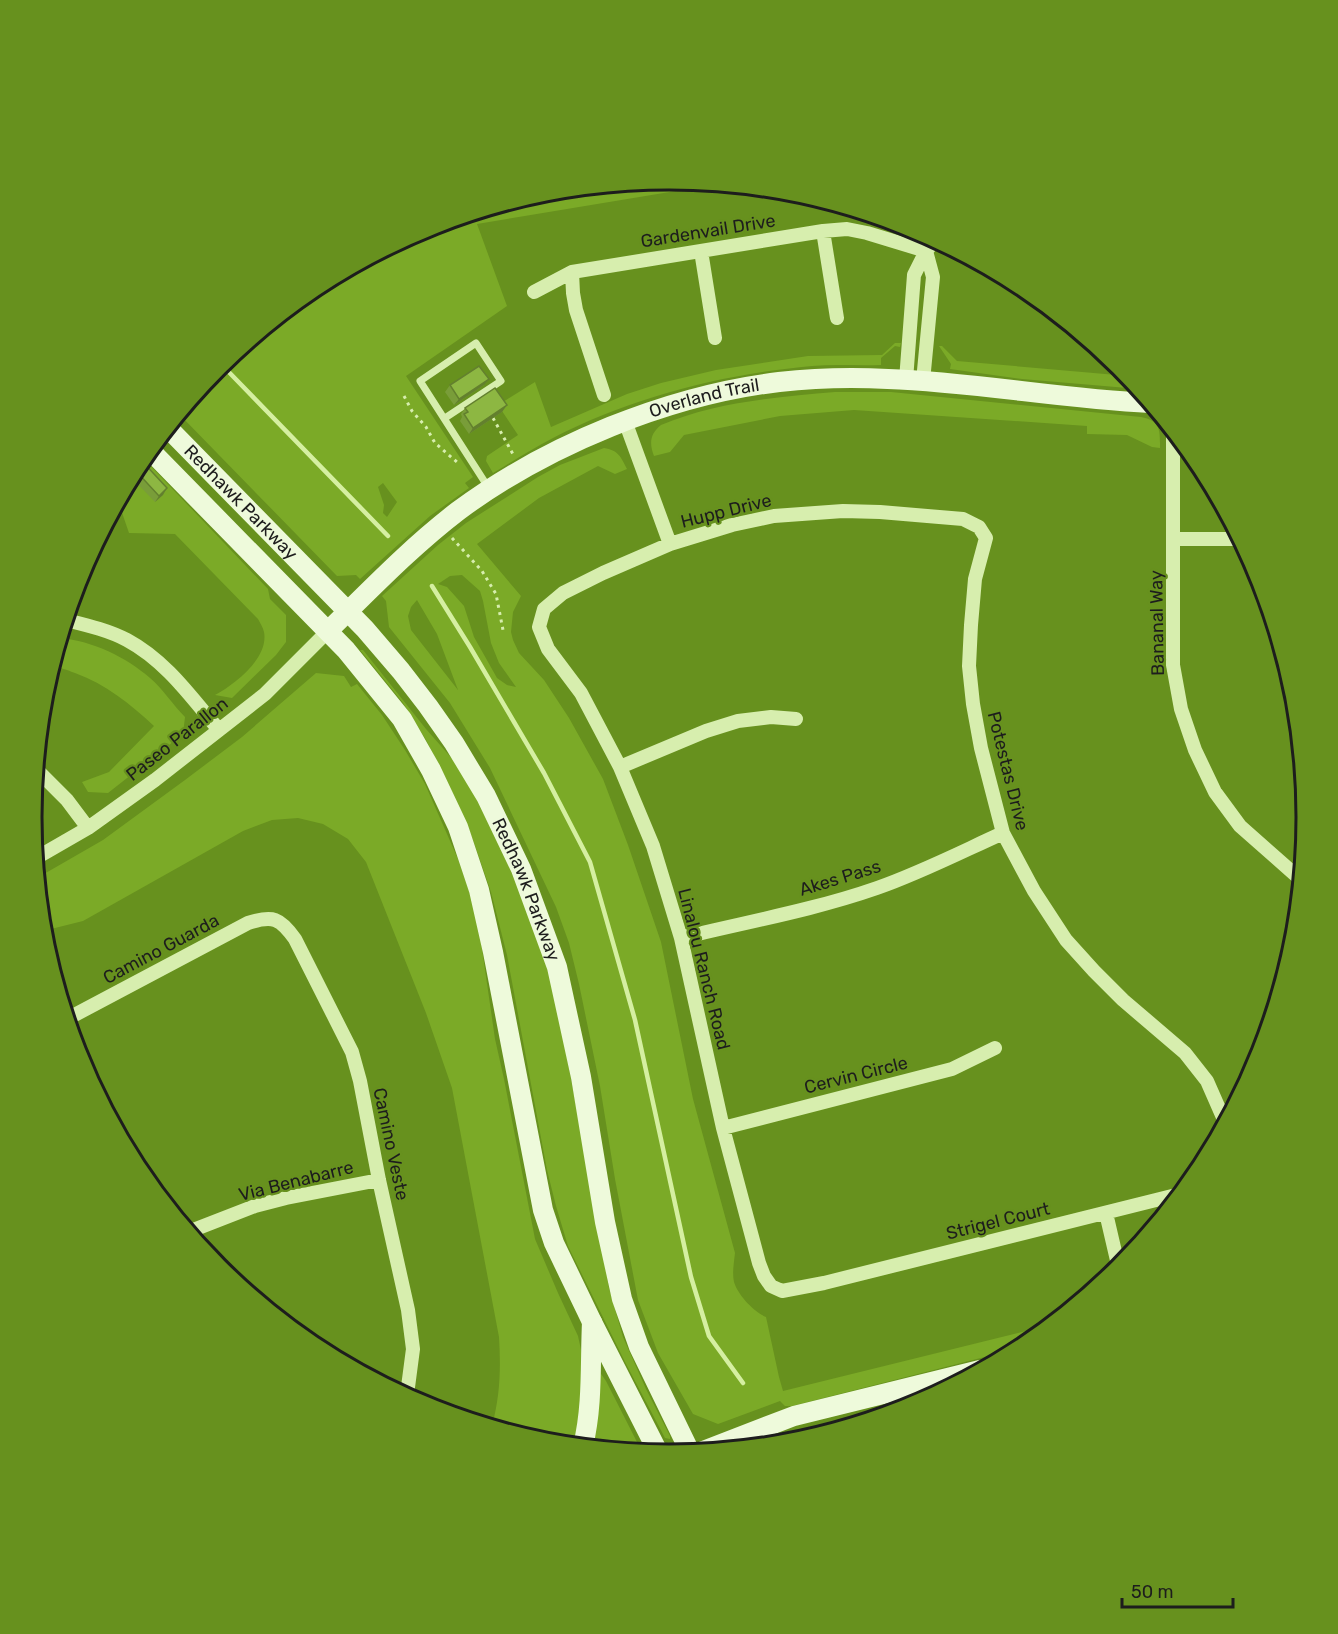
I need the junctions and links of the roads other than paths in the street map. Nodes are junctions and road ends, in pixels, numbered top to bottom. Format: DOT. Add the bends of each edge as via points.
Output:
graph roads {
  1 [pos="823,231"];
  2 [pos="929,247"];
  3 [pos="701,251"];
  4 [pos="926,251"];
  5 [pos="572,272"];
  6 [pos="534,292"];
  7 [pos="911,309"];
  8 [pos="930,311"];
  9 [pos="837,318"];
  10 [pos="715,338"];
  11 [pos="914,380"];
  12 [pos="604,395"];
  13 [pos="1138,402"];
  14 [pos="445,418"];
  15 [pos="625,421"];
  16 [pos="173,433"];
  17 [pos="1173,445"];
  18 [pos="157,457"];
  19 [pos="490,489"];
  20 [pos="951,518"];
  21 [pos="1174,539"];
  22 [pos="1230,539"];
  23 [pos="670,544"];
  24 [pos="348,611"];
  25 [pos="73,622"];
  26 [pos="539,627"];
  27 [pos="328,631"];
  28 [pos="796,719"];
  29 [pos="219,730"];
  30 [pos="621,767"];
  31 [pos="43,776"];
  32 [pos="88,828"];
  33 [pos="1003,833"];
  34 [pos="43,854"];
  35 [pos="1294,873"];
  36 [pos="275,919"];
  37 [pos="681,938"];
  38 [pos="74,1015"];
  39 [pos="994,1048"];
  40 [pos="1221,1113"];
  41 [pos="723,1128"];
  42 [pos="379,1180"];
  43 [pos="1167,1197"];
  44 [pos="1106,1213"];
  45 [pos="197,1229"];
  46 [pos="1116,1256"];
  47 [pos="824,1283"];
  48 [pos="592,1322"];
  49 [pos="948,1378"];
  50 [pos="408,1386"];
  51 [pos="585,1439"];
  52 [pos="728,1441"];
  53 [pos="654,1444"];
  54 [pos="686,1444"];
  1 -- 3 [label="street, Gardenvail Drive"];
  1 -- 4 [label="street, Gardenvail Drive" via="847,229"];
  1 -- 9 [label="street"];
  2 -- 4 [label="street"];
  3 -- 5 [label="street, Gardenvail Drive"];
  3 -- 10 [label="street"];
  4 -- 7 [label="street" via="914,275"];
  4 -- 8 [label="street" via="933,277"];
  5 -- 6 [label="street, Gardenvail Drive"];
  5 -- 12 [label="street" via="576,310"];
  7 -- 8 [label="lane"];
  7 -- 11 [label="street"];
  8 -- 11 [label="street"];
  11 -- 13 [label="main road, Overland Trail"];
  11 -- 15 [label="main road, Overland Trail" via="777,382 707,396"];
  14 -- 14 [label="lane" via="420,381 476,343 501,381"];
  14 -- 19 [label="lane"];
  15 -- 19 [label="main road, Overland Trail" via="561,449"];
  15 -- 23 [label="street"];
  16 -- 24 [label="main road, Redhawk Parkway"];
  17 -- 21 [label="street, Bananal Way"];
  18 -- 27 [label="main road, Redhawk Parkway"];
  19 -- 24 [label="main road, Overland Trail" via="410,551"];
  20 -- 23 [label="street, Hupp Drive" via="852,511 774,516"];
  20 -- 33 [label="street, Potestas Drive" via="979,527 986,538 975,579 969,666 981,748"];
  21 -- 22 [label="street"];
  21 -- 35 [label="street, Bananal Way" via="1173,665 1181,709 1195,750 1215,792 1240,826"];
  23 -- 26 [label="street, Hupp Drive" via="563,593 544,609"];
  24 -- 27 [label="main road, Overland Trail"];
  24 -- 54 [label="main road, Redhawk Parkway" via="401,671 454,743 486,796 521,869 557,967 622,1299 639,1347"];
  25 -- 29 [label="street" via="126,640 153,657"];
  26 -- 30 [label="street, Linalou Ranch Road" via="548,650 581,693"];
  27 -- 29 [label="street, Paseo Parallon" via="265,694"];
  27 -- 48 [label="main road, Redhawk Parkway" via="402,719 458,827 479,890 543,1210 554,1243"];
  28 -- 30 [label="street" via="738,721"];
  29 -- 32 [label="street, Paseo Parallon"];
  30 -- 37 [label="street, Linalou Ranch Road" via="653,846"];
  31 -- 32 [label="street"];
  32 -- 34 [label="street, Paseo Parallon"];
  33 -- 37 [label="street, Akes Pass" via="876,888"];
  33 -- 40 [label="street, Potestas Drive" via="1066,940 1123,1000 1185,1053 1207,1081"];
  36 -- 38 [label="street, Camino Guarda" via="248,923"];
  36 -- 42 [label="street, Camino Veste" via="295,939 352,1052"];
  37 -- 41 [label="street, Linalou Ranch Road"];
  39 -- 41 [label="street, Cervin Circle" via="952,1069"];
  41 -- 47 [label="street, Linalou Ranch Road" via="764,1276 771,1286 782,1291"];
  42 -- 45 [label="street, Via Benabarre" via="255,1206"];
  42 -- 50 [label="street, Camino Veste" via="408,1310 412,1349"];
  43 -- 44 [label="street, Strigel Court"];
  44 -- 46 [label="street"];
  44 -- 47 [label="street, Strigel Court"];
  48 -- 51 [label="main road"];
  48 -- 53 [label="main road, Redhawk Parkway"];
  49 -- 52 [label="main road" via="794,1416"];
}
